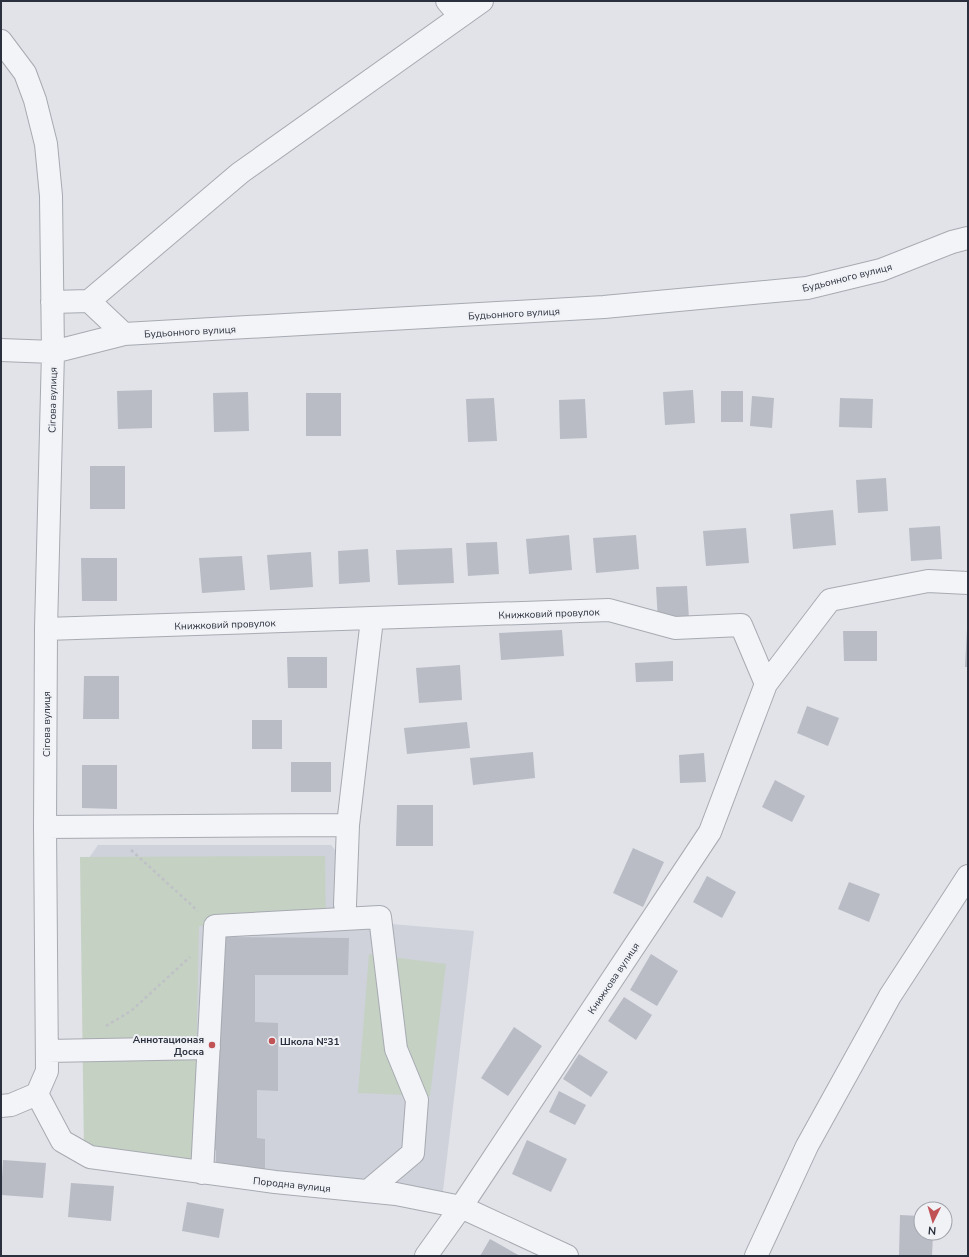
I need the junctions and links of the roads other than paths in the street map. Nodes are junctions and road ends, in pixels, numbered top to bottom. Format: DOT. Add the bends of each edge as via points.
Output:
graph roads {
  1 [pos="482,1"];
  2 [pos="453,8"];
  3 [pos="1,41"];
  4 [pos="1,58"];
  5 [pos="25,74"];
  6 [pos="968,238"];
  7 [pos="89,301"];
  8 [pos="52,302"];
  9 [pos="124,334"];
  10 [pos="1,350"];
  11 [pos="53,352"];
  12 [pos="968,583"];
  13 [pos="372,619"];
  14 [pos="46,629"];
  15 [pos="766,684"];
  16 [pos="348,825"];
  17 [pos="45,827"];
  18 [pos="968,876"];
  19 [pos="345,905"];
  20 [pos="209,1048"];
  21 [pos="47,1051"];
  22 [pos="37,1094"];
  23 [pos="1,1106"];
  24 [pos="202,1173"];
  25 [pos="368,1191"];
  26 [pos="461,1207"];
  27 [pos="426,1256"];
  28 [pos="567,1256"];
  29 [pos="756,1256"];
  1 -- 2 [label="street"];
  2 -- 7 [label="street" via="240,173"];
  3 -- 5 [label="street, Сігова вулиця"];
  4 -- 5 [label="street"];
  5 -- 8 [label="street, Сігова вулиця" via="35,100 46,144 51,196"];
  6 -- 9 [label="street, Будьонного вулиця" via="881,270 806,288 604,308"];
  7 -- 8 [label="street"];
  7 -- 9 [label="street"];
  8 -- 11 [label="street, Сігова вулиця"];
  9 -- 11 [label="street, Будьонного вулиця"];
  10 -- 11 [label="street, Сігова вулиця"];
  11 -- 14 [label="street, Сігова вулиця"];
  12 -- 15 [label="street" via="928,580 830,600"];
  13 -- 14 [label="street, Книжковий провулок"];
  13 -- 15 [label="street, Книжковий провулок" via="609,610 675,628 741,625"];
  13 -- 16 [label="street"];
  14 -- 17 [label="street, Сігова вулиця"];
  15 -- 26 [label="street, Книжкова вулиця" via="710,832"];
  16 -- 17 [label="street"];
  16 -- 19 [label="street"];
  17 -- 21 [label="street, Сігова вулиця"];
  18 -- 29 [label="street" via="890,996 808,1146"];
  20 -- 21 [label="street"];
  20 -- 24 [label="street"];
  20 -- 25 [label="street" via="214,931 380,917 396,1049 417,1100 413,1153"];
  21 -- 22 [label="street, Сігова вулиця" via="47,1071"];
  22 -- 23 [label="street" via="11,1105"];
  22 -- 24 [label="street, Породна вулиця" via="62,1141 90,1157"];
  24 -- 25 [label="street, Породна вулиця"];
  25 -- 26 [label="street, Породна вулиця"];
  26 -- 27 [label="street, Книжкова вулиця"];
  26 -- 28 [label="street, Породна вулиця"];
}
